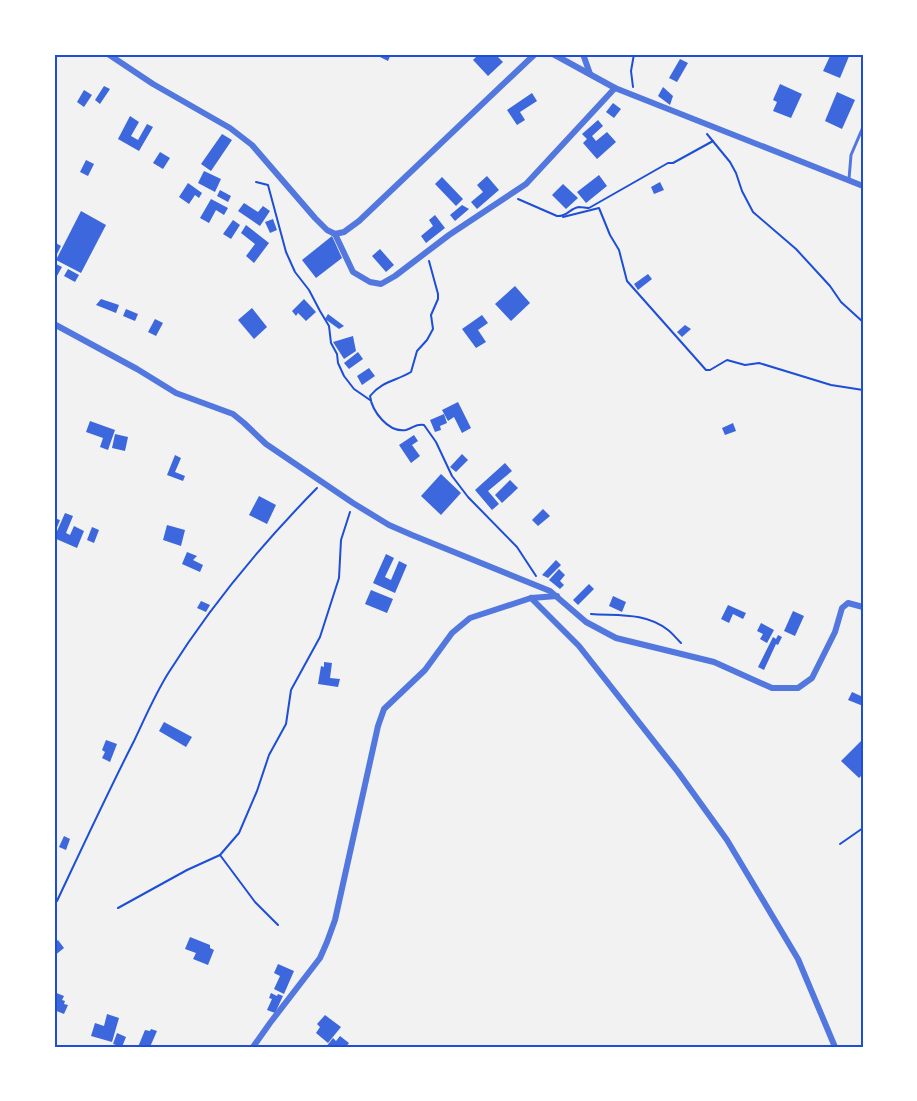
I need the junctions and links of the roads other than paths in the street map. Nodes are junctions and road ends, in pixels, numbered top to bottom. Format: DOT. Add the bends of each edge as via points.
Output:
graph roads {
  1 [pos="108,54"];
  2 [pos="535,54"];
  3 [pos="553,54"];
  4 [pos="583,54"];
  5 [pos="591,75"];
  6 [pos="615,88"];
  7 [pos="863,127"];
  8 [pos="849,180"];
  9 [pos="863,186"];
  10 [pos="336,234"];
  11 [pos="54,324"];
  12 [pos="557,596"];
  13 [pos="531,598"];
  14 [pos="863,607"];
  15 [pos="253,1047"];
  16 [pos="835,1047"];
  1 -- 10 [label="street" via="252,145 315,218"];
  2 -- 10 [label="street" via="359,221"];
  3 -- 5 [label="street"];
  4 -- 5 [label="street"];
  5 -- 6 [label="street"];
  6 -- 8 [label="street"];
  6 -- 10 [label="street" via="526,184 381,284 353,272"];
  7 -- 8 [label="lane" via="851,155"];
  8 -- 9 [label="street"];
  11 -- 12 [label="street" via="176,393 233,414 266,444 389,525"];
  12 -- 13 [label="street"];
  12 -- 14 [label="street" via="586,622 616,638 714,662 772,688 798,688 812,678 835,632 842,608 849,603"];
  13 -- 15 [label="street" via="470,618 384,709 327,942 320,958"];
  13 -- 16 [label="street" via="579,646 727,840 798,959"];
}
